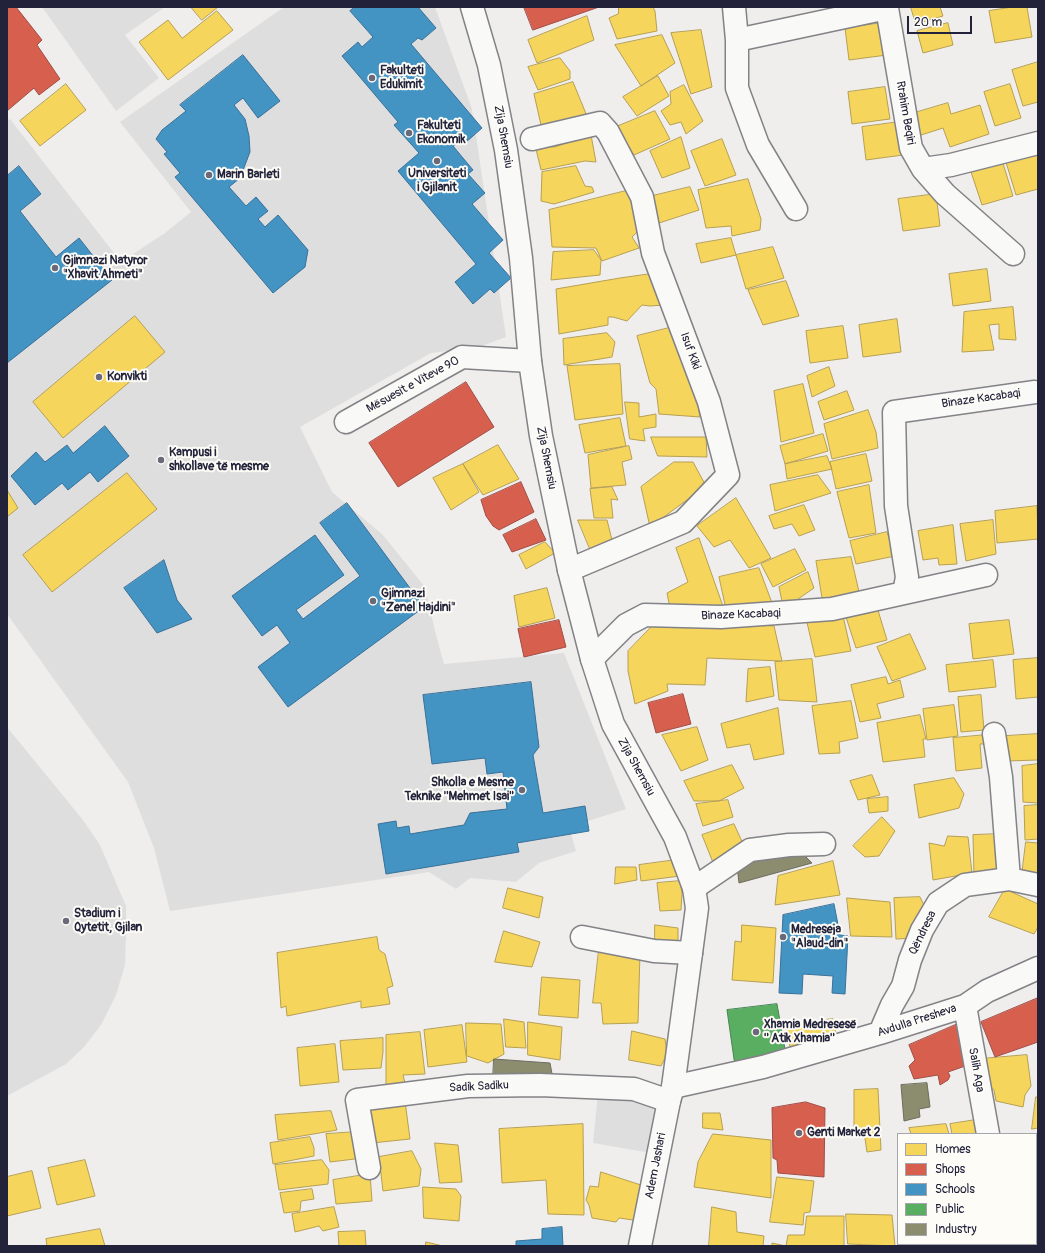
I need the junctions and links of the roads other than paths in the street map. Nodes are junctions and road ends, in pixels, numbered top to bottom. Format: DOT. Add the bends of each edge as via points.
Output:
graph roads {
  1 [pos="472,7"];
  2 [pos="734,7"];
  3 [pos="887,7"];
  4 [pos="737,40"];
  5 [pos="532,140"];
  6 [pos="1038,143"];
  7 [pos="923,169"];
  8 [pos="796,209"];
  9 [pos="1014,254"];
  10 [pos="530,361"];
  11 [pos="1035,392"];
  12 [pos="346,422"];
  13 [pos="569,570"];
  14 [pos="986,575"];
  15 [pos="904,593"];
  16 [pos="592,659"];
  17 [pos="994,734"];
  18 [pos="824,844"];
  19 [pos="1009,879"];
  20 [pos="1038,885"];
  21 [pos="694,888"];
  22 [pos="582,937"];
  23 [pos="691,953"];
  24 [pos="1038,968"];
  25 [pos="965,1006"];
  26 [pos="880,1033"];
  27 [pos="671,1094"];
  28 [pos="988,1133"];
  29 [pos="369,1168"];
  30 [pos="640,1246"];
  1 -- 10 [label="street, Zija Shemsiu" via="489,65 506,150 521,258"];
  2 -- 4 [label="street"];
  3 -- 4 [label="street, Rrahim Beqiri"];
  3 -- 7 [label="street, Rrahim Beqiri" via="911,148"];
  4 -- 8 [label="street" via="737,88 758,145"];
  5 -- 13 [label="street, Isuf Kiki" via="600,123 608,132 642,197 653,253 709,402 728,475 683,522"];
  6 -- 7 [label="street" via="951,165"];
  7 -- 9 [label="street, Rrahim Beqiri" via="945,194"];
  10 -- 12 [label="street, Mësuesit e Viteve 90" via="462,357"];
  10 -- 13 [label="street, Zija Shemsiu" via="541,436"];
  11 -- 15 [label="street, Binaze Kacabaqi" via="894,412 896,506 907,577"];
  13 -- 16 [label="street, Zija Shemsiu"];
  14 -- 15 [label="street, Binaze Kacabaqi"];
  15 -- 16 [label="street, Binaze Kacabaqi" via="832,609 721,617 645,615 626,625"];
  16 -- 21 [label="street, Zija Shemsiu" via="613,724 674,837"];
  17 -- 19 [label="street" via="1001,777"];
  18 -- 21 [label="street" via="750,850"];
  19 -- 20 [label="street, Qëndresa"];
  19 -- 26 [label="street, Qëndresa" via="965,885 938,903 922,930 903,986"];
  21 -- 23 [label="street, Zija Shemsiu" via="698,908"];
  22 -- 23 [label="street" via="654,951"];
  23 -- 27 [label="street, Zija Shemsiu"];
  24 -- 25 [label="street, Avdulla Presheva" via="987,992"];
  25 -- 26 [label="street, Avdulla Presheva"];
  25 -- 28 [label="street, Salih Aga"];
  26 -- 27 [label="street, Avdulla Presheva"];
  27 -- 29 [label="street, Sadik Sadiku" via="634,1089 540,1085 468,1086 357,1100"];
  27 -- 30 [label="street, Adem Jashari"];
}
